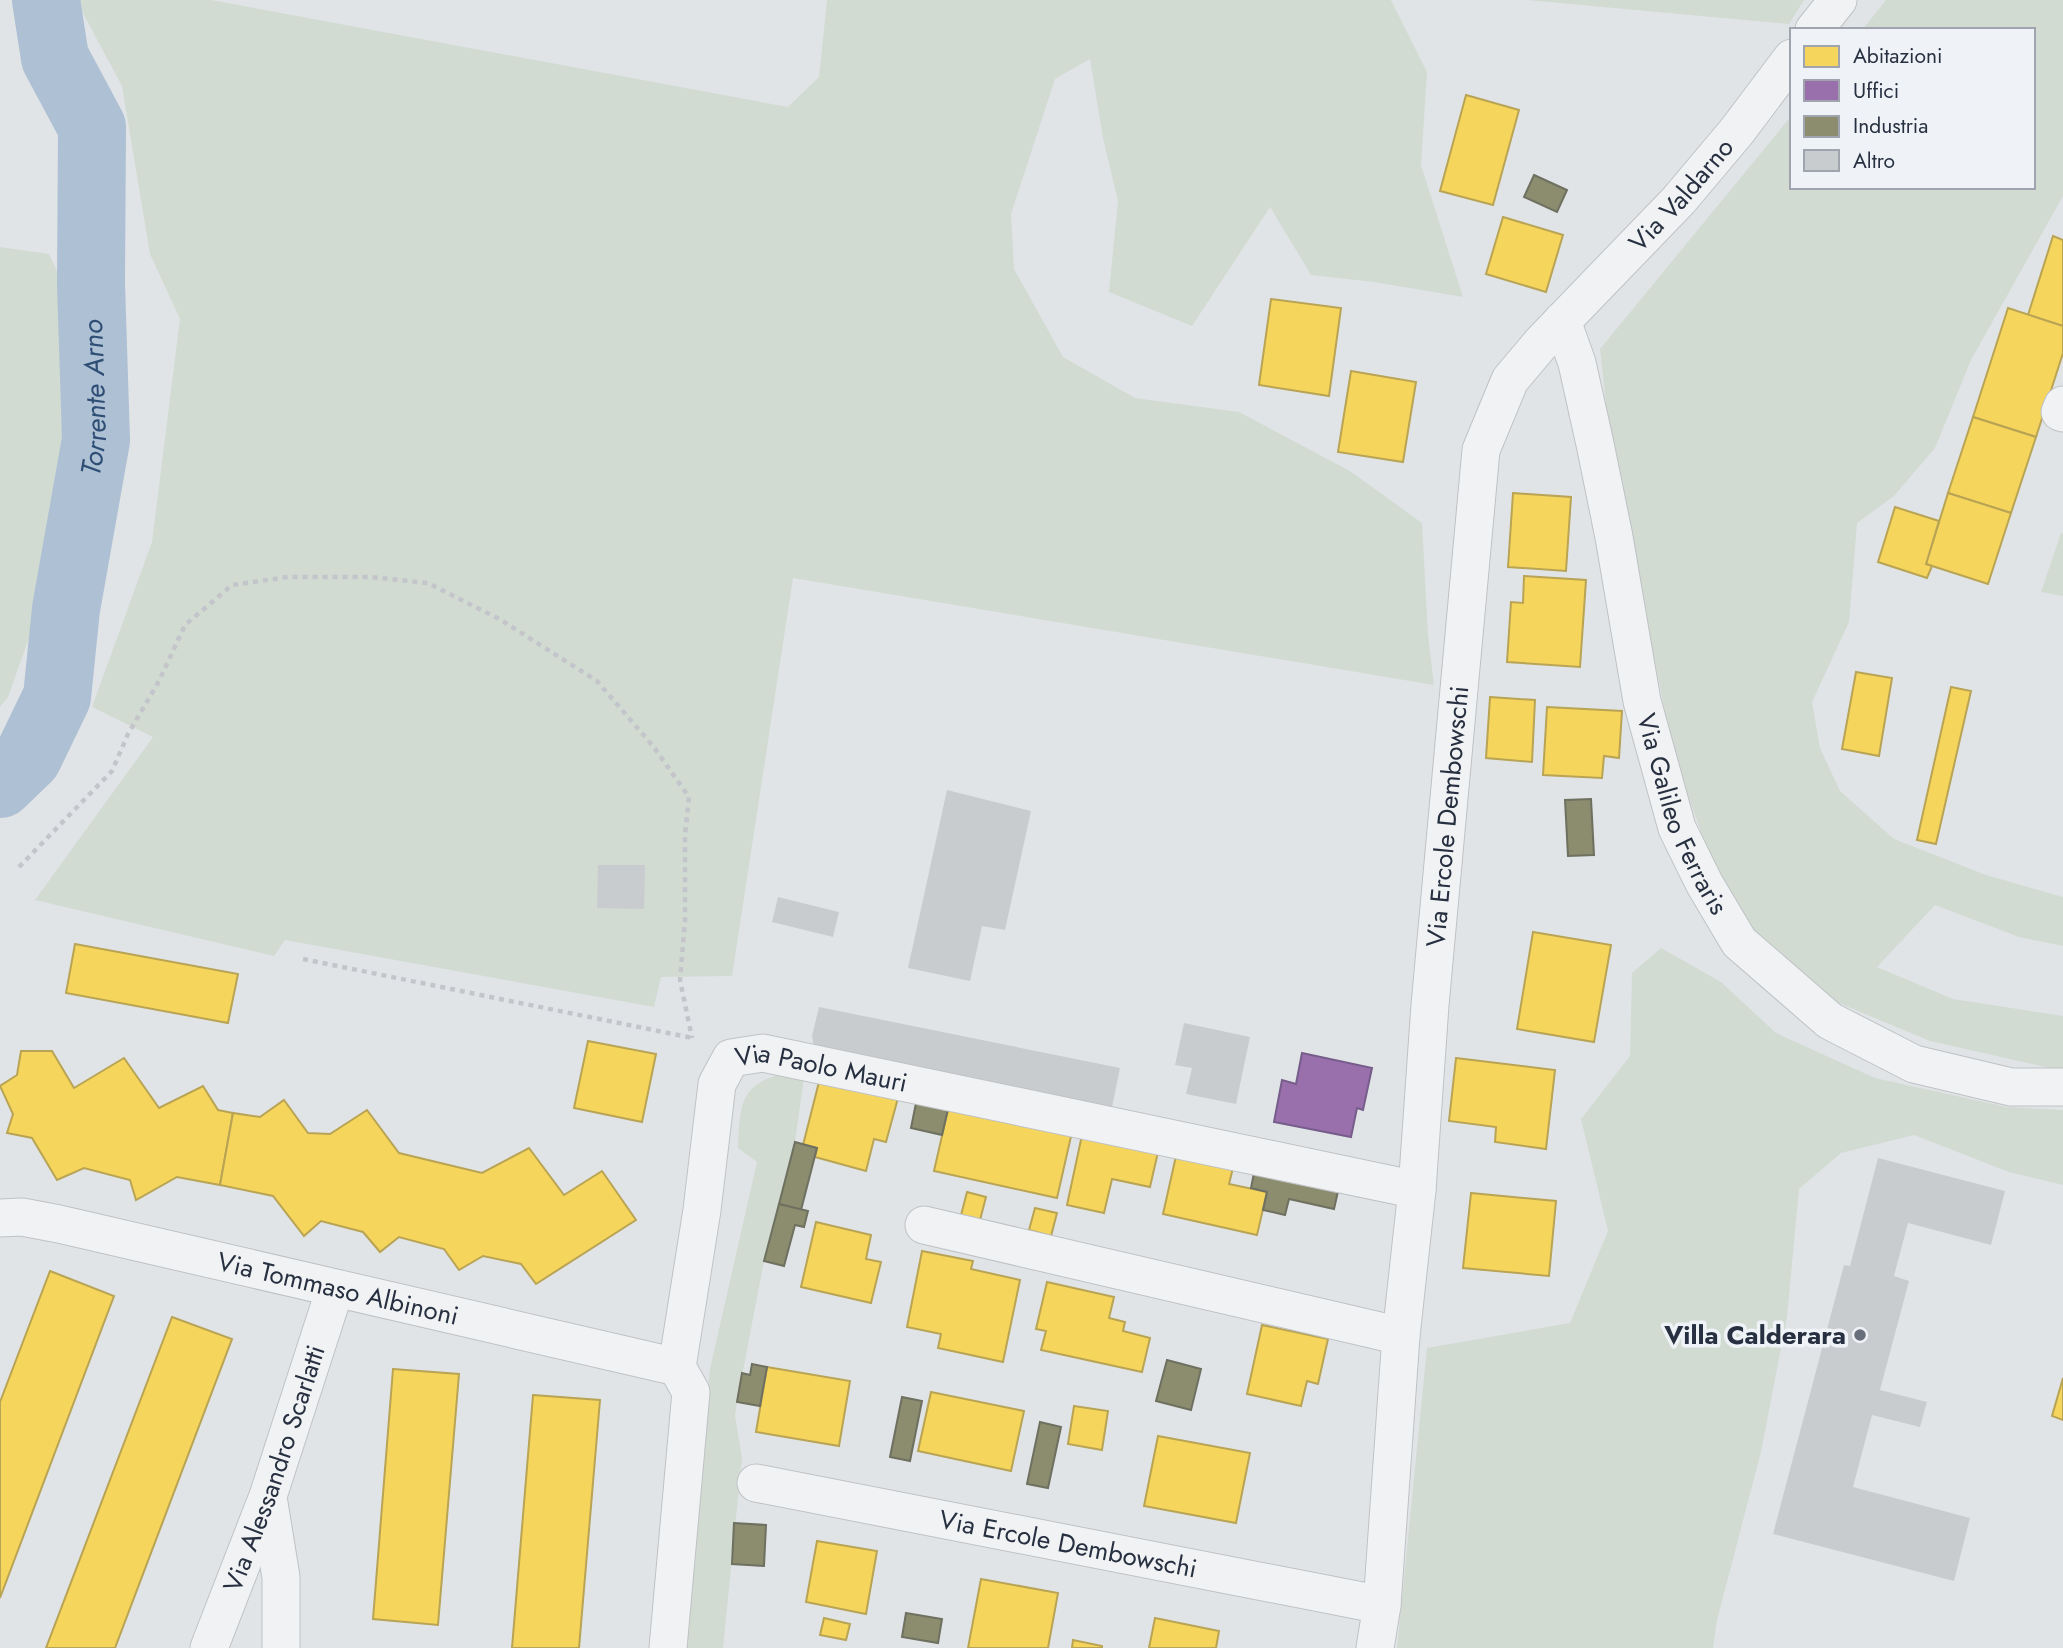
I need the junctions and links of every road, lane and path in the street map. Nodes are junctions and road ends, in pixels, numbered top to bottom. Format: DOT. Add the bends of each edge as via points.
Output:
graph roads {
  1 [pos="1838,0"];
  2 [pos="1816,28"];
  3 [pos="1790,61"];
  4 [pos="1562,321"];
  5 [pos="19,867"];
  6 [pos="303,959"];
  7 [pos="692,1038"];
  8 [pos="731,1058"];
  9 [pos="2063,1087"];
  10 [pos="1417,1190"];
  11 [pos="0,1218"];
  12 [pos="925,1225"];
  13 [pos="335,1289"];
  14 [pos="1401,1336"];
  15 [pos="677,1367"];
  16 [pos="756,1483"];
  17 [pos="268,1496"];
  18 [pos="1382,1605"];
  19 [pos="209,1648"];
  20 [pos="281,1648"];
  21 [pos="668,1648"];
  22 [pos="1375,1648"];
  1 -- 2 [label="street"];
  3 -- 4 [label="street, Via Valdarno" via="1679,200"];
  4 -- 9 [label="street, Via Galileo Ferraris" via="1577,363 1595,444 1642,701 1677,828 1739,942 1830,1021 1914,1064 2011,1087"];
  4 -- 10 [label="street, Via Ercole Dembowschi" via="1510,380 1481,450"];
  5 -- 7 [label="path" via="112,771 185,625 232,585 288,577 370,577 428,583 502,620 597,681 689,797 680,980"];
  6 -- 7 [label="path"];
  7 -- 8 [label="path"];
  8 -- 10 [label="street, Via Paolo Mauri" via="763,1053"];
  8 -- 15 [label="street, Via Paolo Mauri" via="718,1084"];
  10 -- 14 [label="street, Via Ercole Dembowschi"];
  11 -- 13 [label="street, Via Tommaso Albinoni" via="47,1222"];
  12 -- 14 [label="street"];
  13 -- 15 [label="street, Via Tommaso Albinoni"];
  13 -- 17 [label="street, Via Alessandro Scarlatti"];
  14 -- 18 [label="street, Via Ercole Dembowschi"];
  15 -- 21 [label="street" via="691,1392"];
  16 -- 18 [label="street, Via Ercole Dembowschi"];
  17 -- 19 [label="street, Via Alessandro Scarlatti"];
  17 -- 20 [label="street" via="281,1577"];
  18 -- 22 [label="street, Via Ercole Dembowschi"];
}
